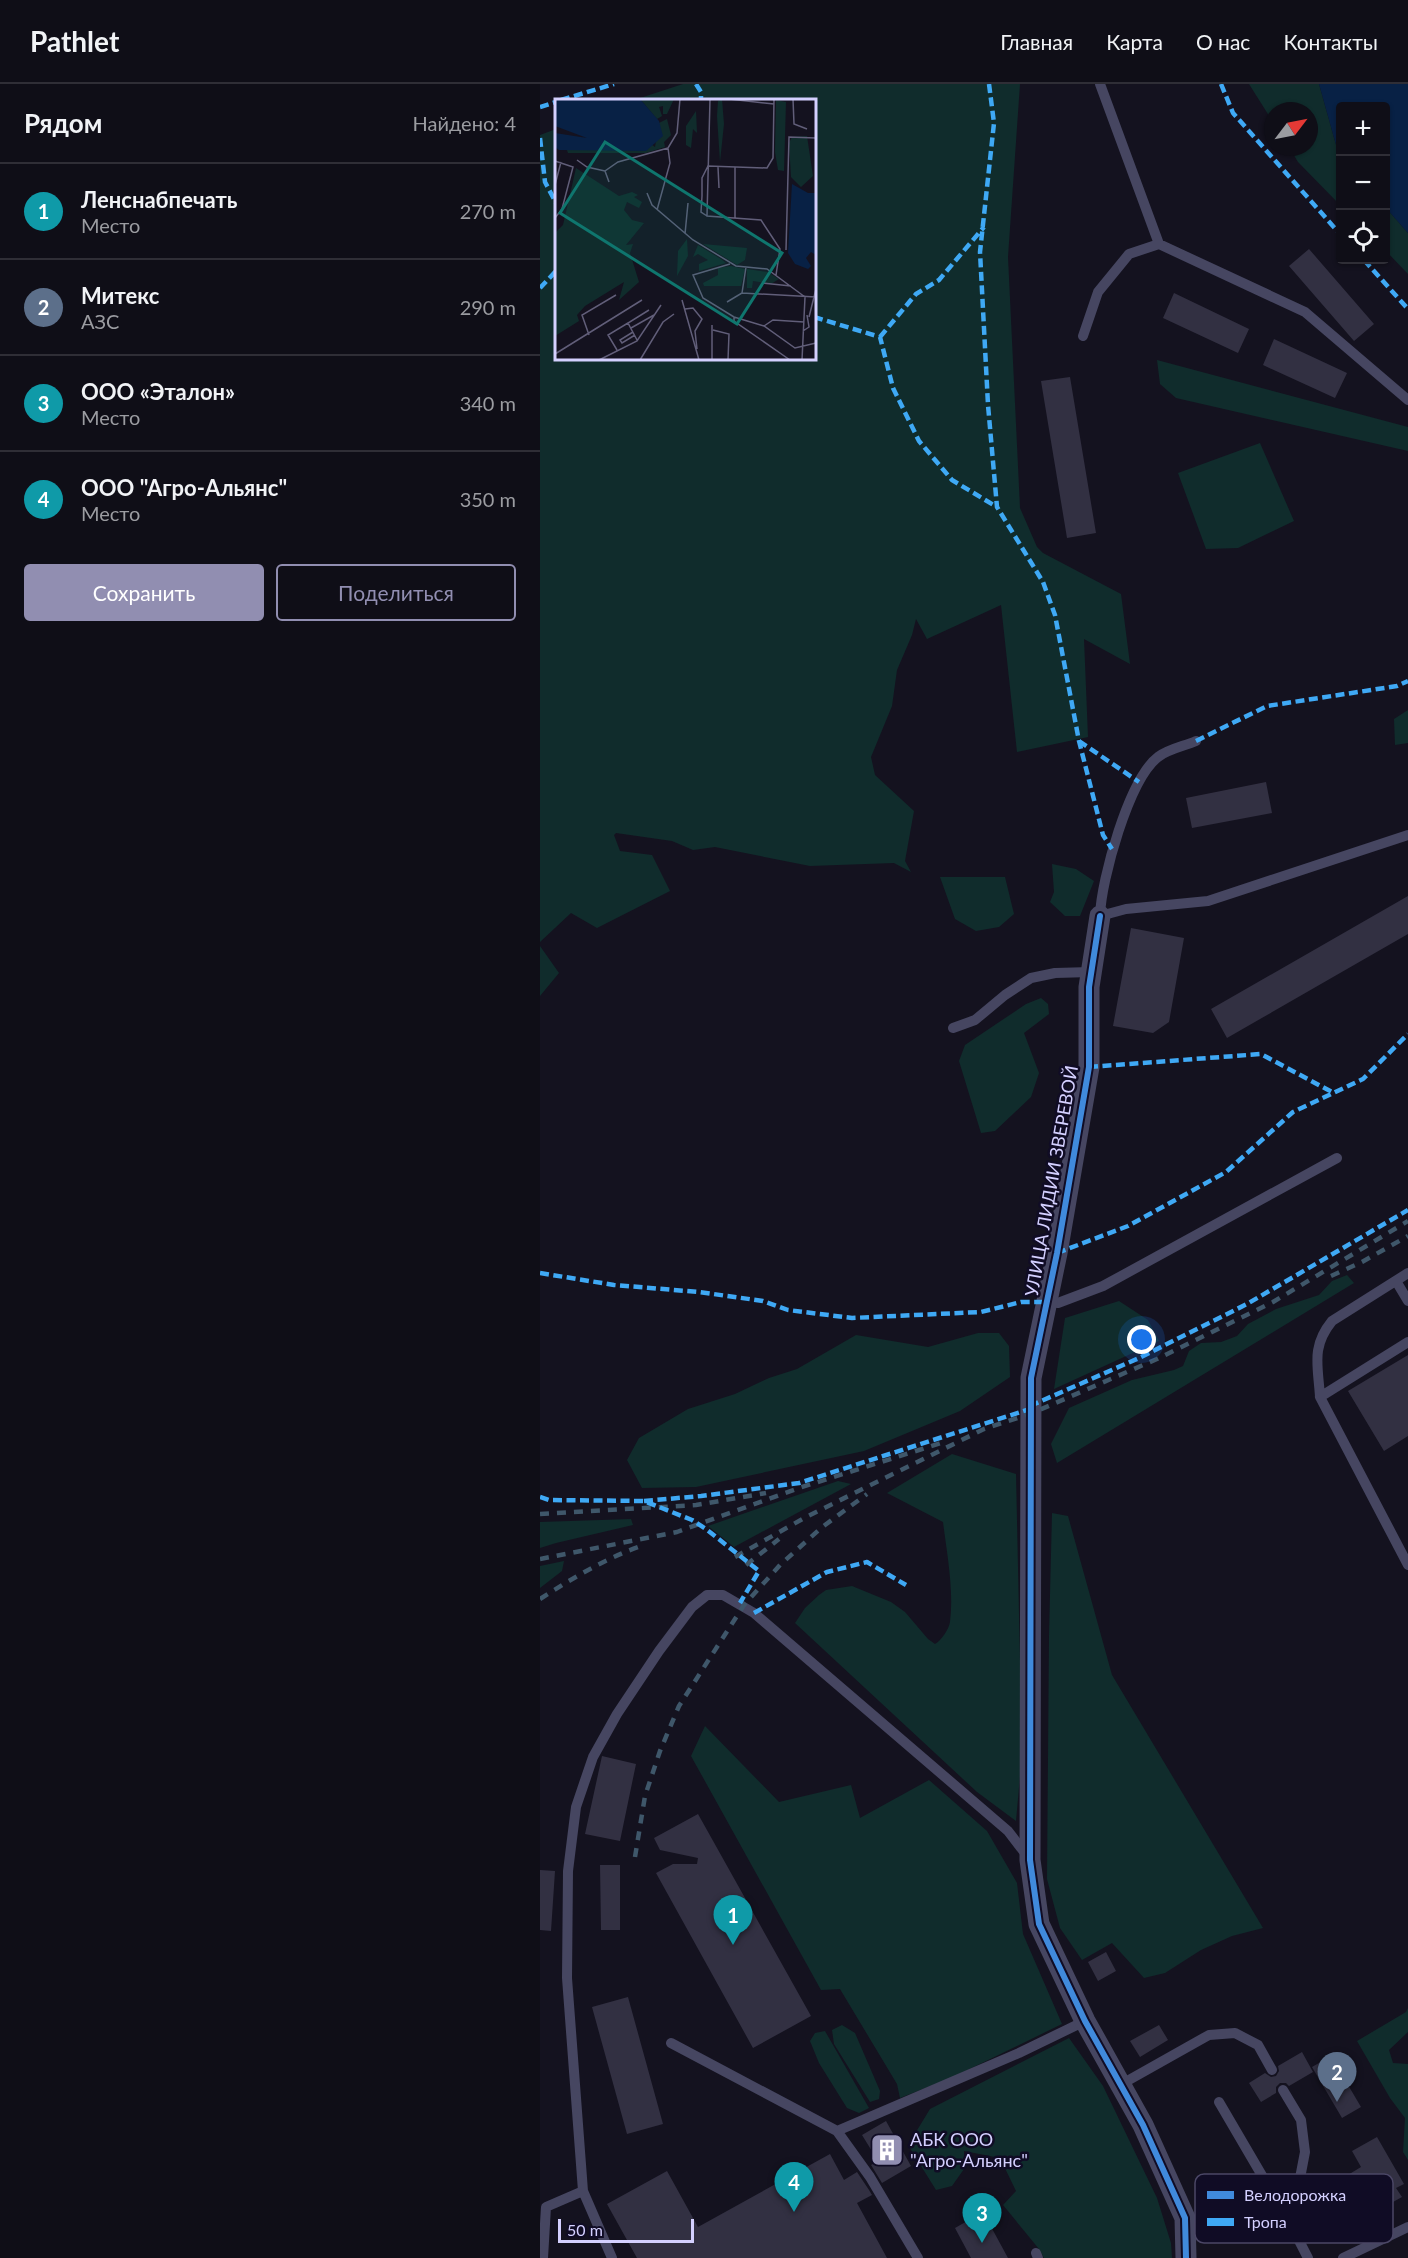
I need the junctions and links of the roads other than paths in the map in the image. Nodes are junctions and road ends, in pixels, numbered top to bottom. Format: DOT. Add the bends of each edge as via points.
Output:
graph roads {
  1 [pos="1100,84"];
  2 [pos="1160,244"];
  3 [pos="1083,336"];
  4 [pos="1408,400"];
  5 [pos="1196,741"];
  6 [pos="1408,835"];
  7 [pos="1100,916"];
  8 [pos="1091,972"];
  9 [pos="953,1028"];
  10 [pos="1337,1158"];
  11 [pos="1408,1273"];
  12 [pos="1396,1281"];
  13 [pos="1408,1300"];
  14 [pos="1047,1302"];
  15 [pos="1408,1342"];
  16 [pos="1320,1397"];
  17 [pos="1408,1566"];
  18 [pos="1030,1860"];
  19 [pos="1085,2021"];
  20 [pos="671,2043"];
  21 [pos="1272,2070"];
  22 [pos="1120,2085"];
  23 [pos="1282,2090"];
  24 [pos="1219,2102"];
  25 [pos="837,2131"];
  26 [pos="1261,2174"];
  27 [pos="1301,2174"];
  28 [pos="583,2191"];
  29 [pos="1408,2227"];
  30 [pos="1393,2234"];
  31 [pos="1300,2243"];
  32 [pos="1374,2243"];
  33 [pos="543,2258"];
  34 [pos="612,2258"];
  35 [pos="918,2258"];
  36 [pos="1186,2258"];
  37 [pos="1308,2258"];
  38 [pos="1343,2258"];
  1 -- 2 [label="lane"];
  2 -- 3 [label="lane" via="1129,254 1098,292"];
  2 -- 4 [label="lane" via="1305,312"];
  5 -- 7 [label="lane" via="1158,757 1139,782 1112,849"];
  6 -- 7 [label="lane" via="1208,901 1126,909"];
  7 -- 8 [label="street, УЛИЦА ЛИДИИ ЗВЕРЕВОЙ"];
  8 -- 9 [label="lane" via="1031,978 975,1020"];
  8 -- 14 [label="street, УЛИЦА ЛИДИИ ЗВЕРЕВОЙ" via="1089,1067"];
  10 -- 14 [label="lane" via="1102,1286 1058,1303"];
  11 -- 12 [label="lane"];
  12 -- 13 [label="lane"];
  12 -- 16 [label="lane" via="1332,1321 1323,1332 1317,1348"];
  14 -- 18 [label="street, УЛИЦА ЛИДИИ ЗВЕРЕВОЙ" via="1031,1378"];
  15 -- 16 [label="lane"];
  16 -- 17 [label="lane"];
  18 -- 19 [label="street, УЛИЦА ЛИДИИ ЗВЕРЕВОЙ" via="1039,1924"];
  18 -- 28 [label="lane" via="1008,1831 754,1613 723,1595 707,1595 692,1607 617,1714 593,1757 576,1807 568,1871 567,1978"];
  19 -- 22 [label="street, УЛИЦА ЛИДИИ ЗВЕРЕВОЙ"];
  19 -- 25 [label="lane"];
  20 -- 25 [label="lane"];
  21 -- 22 [label="lane" via="1258,2045 1235,2033 1209,2035"];
  22 -- 36 [label="street, УЛИЦА ЛИДИИ ЗВЕРЕВОЙ" via="1143,2125 1185,2218"];
  23 -- 27 [label="lane" via="1301,2120 1305,2152"];
  24 -- 26 [label="lane"];
  25 -- 35 [label="lane" via="870,2177"];
  28 -- 33 [label="lane" via="546,2207"];
  28 -- 34 [label="lane"];
  29 -- 30 [label="lane"];
  31 -- 37 [label="lane"];
  32 -- 38 [label="lane"];
}
